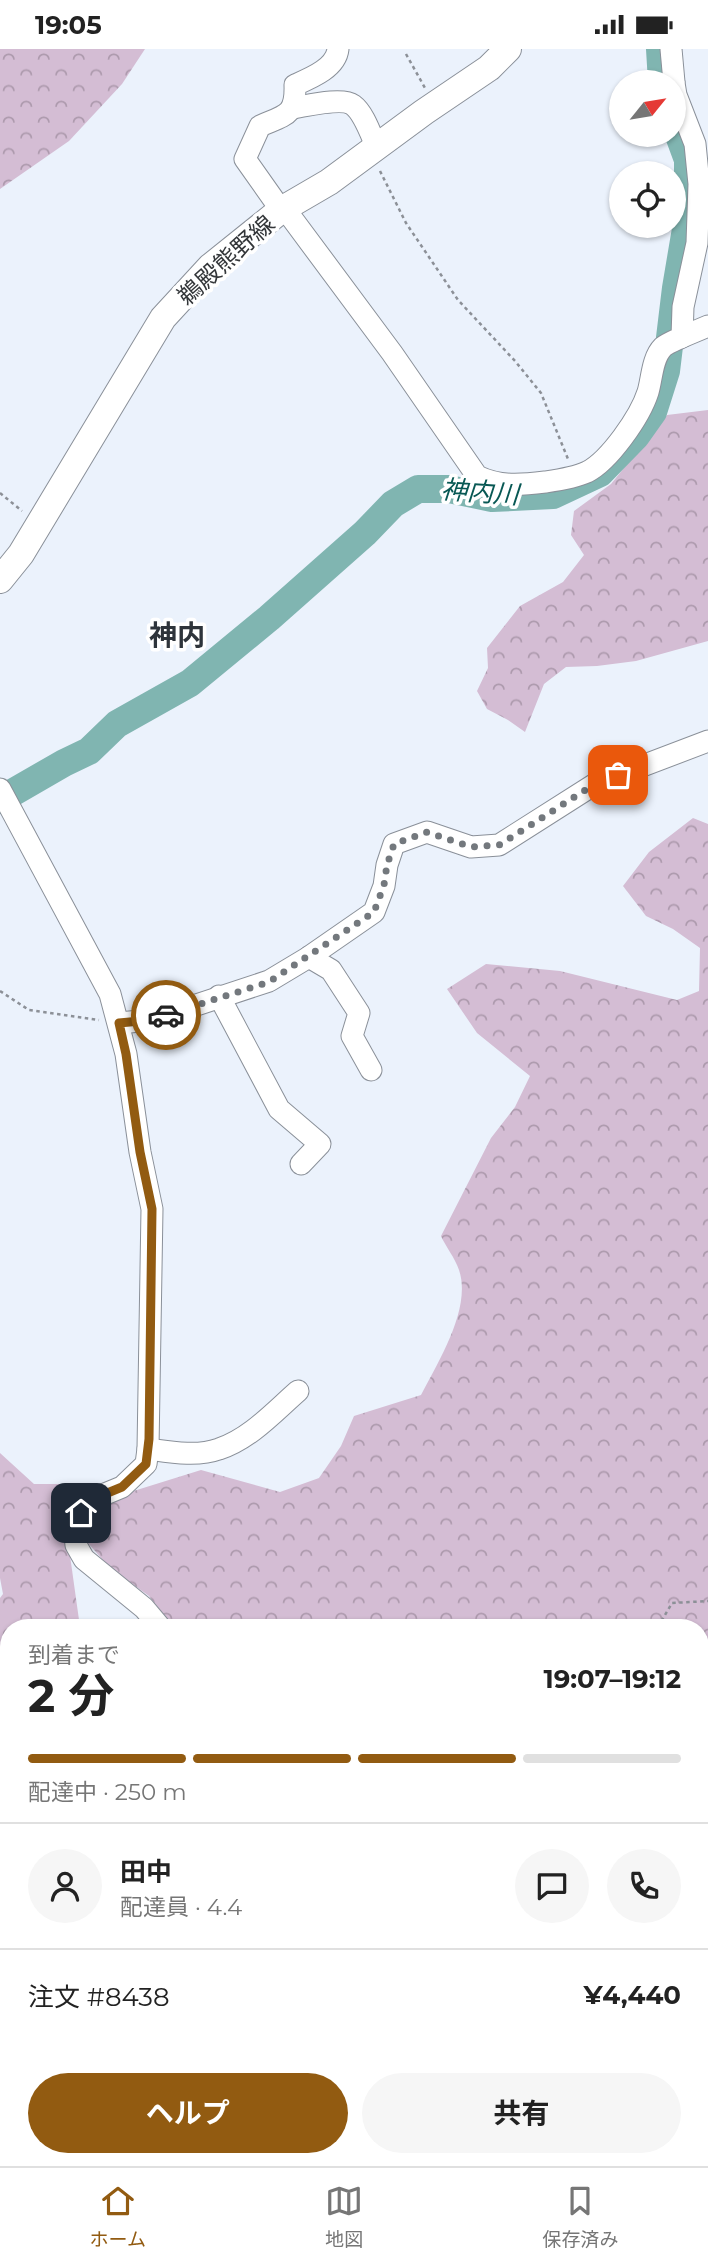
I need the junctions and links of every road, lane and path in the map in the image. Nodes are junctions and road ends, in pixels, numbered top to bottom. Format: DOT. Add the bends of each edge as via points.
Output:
graph roads {
  1 [pos="338,49"];
  2 [pos="508,49"];
  3 [pos="670,49"];
  4 [pos="406,54"];
  5 [pos="673,70"];
  6 [pos="436,104"];
  7 [pos="292,108"];
  8 [pos="686,121"];
  9 [pos="374,150"];
  10 [pos="281,210"];
  11 [pos="708,325"];
  12 [pos="682,337"];
  13 [pos="575,476"];
  14 [pos="0,493"];
  15 [pos="39,524"];
  16 [pos="0,580"];
  17 [pos="708,741"];
  18 [pos="0,789"];
  19 [pos="309,957"];
  20 [pos="0,991"];
  21 [pos="219,996"];
  22 [pos="119,1023"];
  23 [pos="371,1070"];
  24 [pos="301,1164"];
  25 [pos="298,1391"];
  26 [pos="148,1449"];
  27 [pos="708,1601"];
  28 [pos="153,1619"];
  29 [pos="663,1619"];
  1 -- 7 [label="street" via="330,65 295,85"];
  2 -- 6 [label="main road, 鵜殿熊野線" via="489,68"];
  3 -- 5 [label="street"];
  4 -- 6 [label="path"];
  6 -- 9 [label="main road, 鵜殿熊野線"];
  7 -- 9 [label="street" via="341,101 352,104"];
  7 -- 10 [label="street" via="260,126 245,159"];
  8 -- 12 [label="street" via="695,144 699,184 697,243 683,307"];
  9 -- 10 [label="main road, 鵜殿熊野線"];
  9 -- 13 [label="path" via="406,223 458,300 541,393"];
  10 -- 13 [label="street" via="323,258 477,476 513,485"];
  10 -- 15 [label="main road, 鵜殿熊野線" via="210,267 163,318"];
  11 -- 12 [label="street"];
  12 -- 13 [label="street" via="662,348 632,426 588,472"];
  14 -- 15 [label="path"];
  15 -- 16 [label="main road, 鵜殿熊野線"];
  17 -- 19 [label="street" via="595,784 499,845 471,847 427,832 394,844 374,912"];
  18 -- 22 [label="street" via="110,995"];
  19 -- 21 [label="street" via="269,982"];
  19 -- 23 [label="street" via="331,970 359,1013 352,1036"];
  20 -- 22 [label="path" via="29,1010"];
  21 -- 22 [label="street" via="151,1020"];
  21 -- 24 [label="street" via="279,1109 320,1144"];
  22 -- 26 [label="street" via="152,1209"];
  25 -- 26 [label="street" via="240,1439 218,1450"];
  26 -- 28 [label="street" via="146,1464 122,1487 88,1501 74,1526 76,1545 84,1559"];
  27 -- 29 [label="path" via="672,1603"];
}
